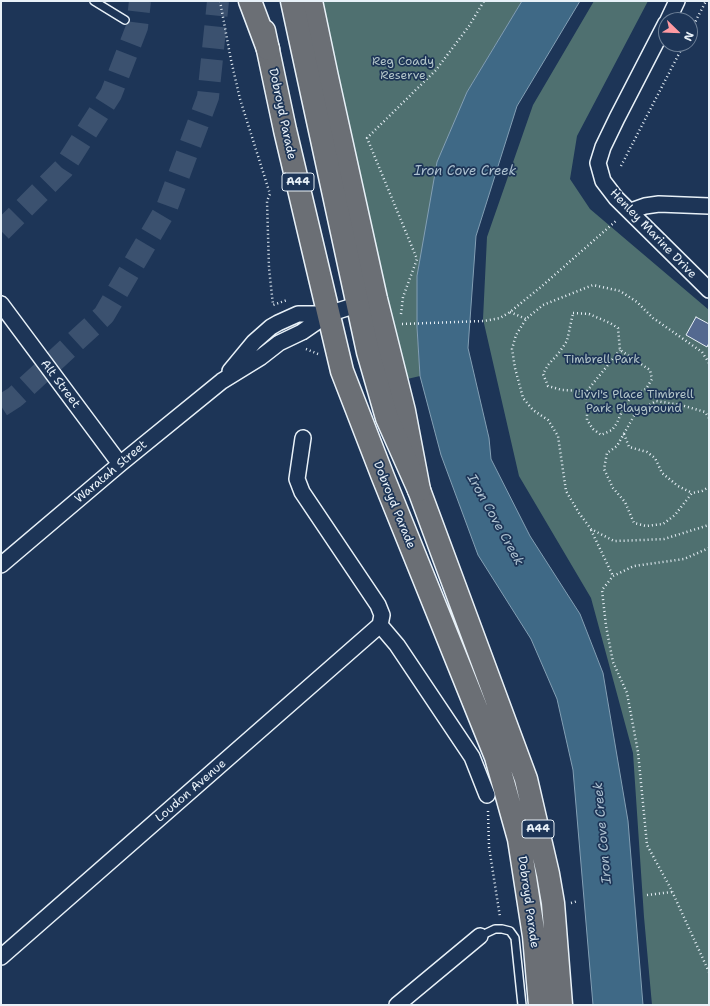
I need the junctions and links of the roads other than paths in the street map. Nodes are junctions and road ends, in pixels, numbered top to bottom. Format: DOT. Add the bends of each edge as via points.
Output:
graph roads {
  1 [pos="94,1"];
  2 [pos="250,1"];
  3 [pos="257,1"];
  4 [pos="292,1"];
  5 [pos="311,1"];
  6 [pos="677,1"];
  7 [pos="672,12"];
  8 [pos="125,20"];
  9 [pos="658,38"];
  10 [pos="268,50"];
  11 [pos="709,206"];
  12 [pos="631,211"];
  13 [pos="709,290"];
  14 [pos="367,302"];
  15 [pos="1,304"];
  16 [pos="328,314"];
  17 [pos="303,438"];
  18 [pos="120,464"];
  19 [pos="1,566"];
  20 [pos="380,625"];
  21 [pos="487,794"];
  22 [pos="480,936"];
  23 [pos="1,957"];
  24 [pos="398,1005"];
  25 [pos="522,1005"];
  26 [pos="540,1005"];
  27 [pos="561,1005"];
  1 -- 8 [label="lane"];
  2 -- 10 [label="highway"];
  3 -- 10 [label="highway, Dobroyd Parade / A44"];
  4 -- 14 [label="highway"];
  5 -- 14 [label="highway"];
  6 -- 7 [label="street"];
  9 -- 12 [label="street, Henley Marine Drive" via="602,147 598,163 603,181 616,198"];
  10 -- 16 [label="highway, Dobroyd Parade / A44"];
  11 -- 12 [label="street" via="659,204"];
  12 -- 13 [label="street, Henley Marine Drive"];
  14 -- 16 [label="street, Waratah Street"];
  14 -- 27 [label="highway, Dobroyd Parade / A44" via="368,352 387,418 420,490 526,779 548,874"];
  15 -- 18 [label="street, Alt Street"];
  16 -- 18 [label="street, Waratah Street" via="298,314 271,327 254,342 222,381"];
  16 -- 26 [label="highway, Dobroyd Parade / A44" via="342,371 496,757 519,839 534,936"];
  17 -- 20 [label="street" via="296,479 302,492 378,606 382,615"];
  18 -- 19 [label="street, Waratah Street"];
  20 -- 21 [label="street" via="472,757"];
  20 -- 23 [label="street, Loudon Avenue"];
  22 -- 24 [label="street"];
  22 -- 25 [label="lane, Dobroyd Parade" via="502,929 510,932 515,938"];
}
